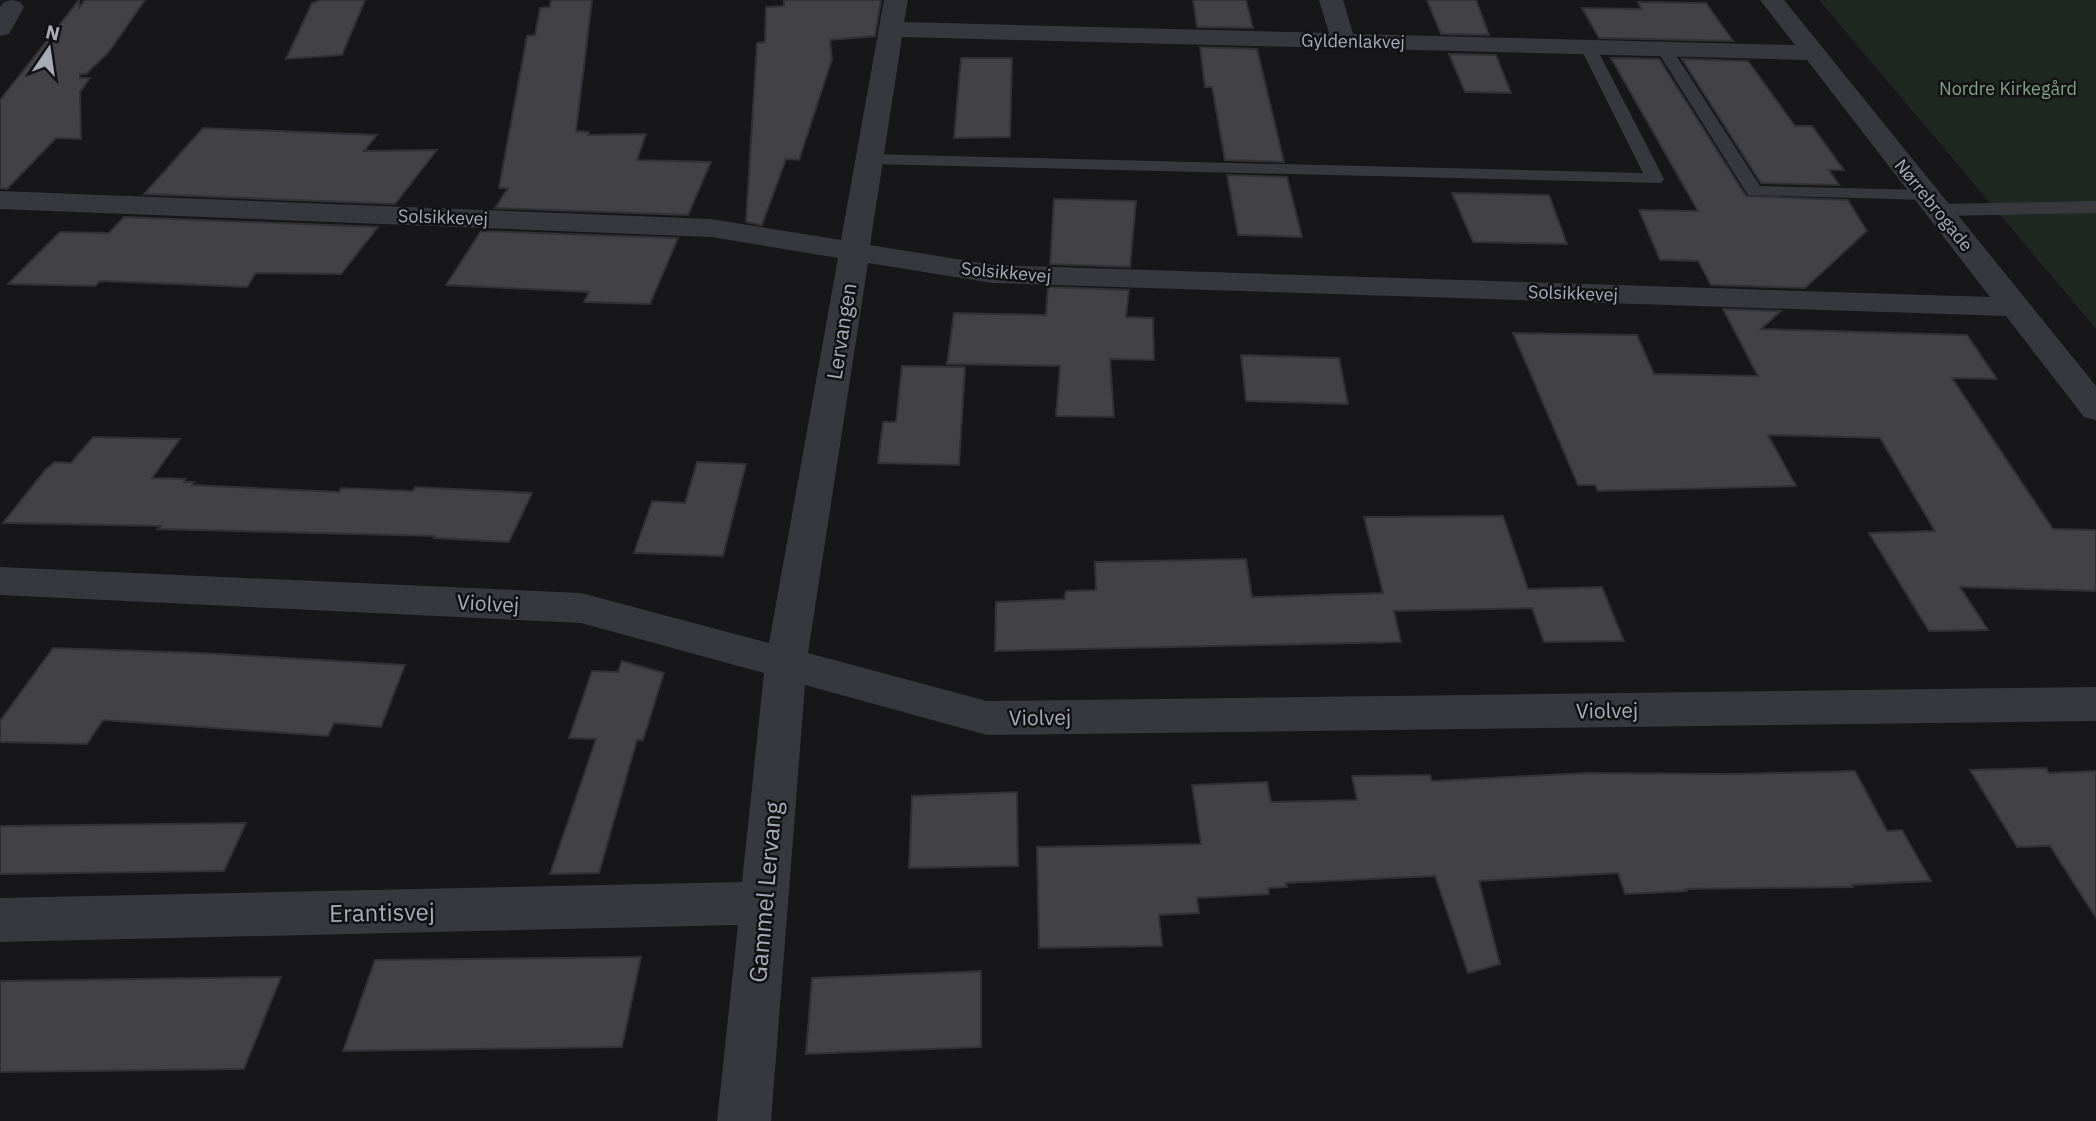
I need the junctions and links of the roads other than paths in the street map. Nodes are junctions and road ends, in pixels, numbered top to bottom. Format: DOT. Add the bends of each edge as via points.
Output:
graph roads {
  1 [pos="1331,0"];
  2 [pos="1772,0"];
  3 [pos="11,7"];
  4 [pos="894,15"];
  5 [pos="0,29"];
  6 [pos="1343,40"];
  7 [pos="1588,47"];
  8 [pos="1664,49"];
  9 [pos="1814,53"];
  10 [pos="870,159"];
  11 [pos="0,200"];
  12 [pos="1932,202"];
  13 [pos="2096,207"];
  14 [pos="855,251"];
  15 [pos="2016,307"];
  16 [pos="2096,409"];
  17 [pos="0,581"];
  18 [pos="786,663"];
  19 [pos="2096,704"];
  20 [pos="764,903"];
  21 [pos="0,920"];
  22 [pos="744,1121"];
  1 -- 6 [label="street"];
  2 -- 9 [label="street, Nørrebrogade"];
  3 -- 5 [label="street"];
  4 -- 6 [label="street, Gyldenlakvej"];
  4 -- 10 [label="street, Lervangen"];
  6 -- 7 [label="street, Gyldenlakvej"];
  7 -- 8 [label="street, Gyldenlakvej"];
  7 -- 10 [label="lane" via="1655,178"];
  8 -- 9 [label="street, Gyldenlakvej"];
  8 -- 12 [label="lane" via="1754,191"];
  9 -- 12 [label="street, Nørrebrogade"];
  10 -- 14 [label="street, Lervangen"];
  11 -- 14 [label="street, Solsikkevej" via="711,228"];
  12 -- 13 [label="lane"];
  12 -- 15 [label="street, Nørrebrogade"];
  14 -- 15 [label="street, Solsikkevej" via="993,274"];
  14 -- 18 [label="street, Lervangen"];
  15 -- 16 [label="street, Nørrebrogade"];
  17 -- 18 [label="street, Violvej" via="581,608"];
  18 -- 19 [label="street, Violvej" via="987,718"];
  18 -- 20 [label="street, Gammel Lervang"];
  20 -- 21 [label="street, Erantisvej"];
  20 -- 22 [label="street, Gammel Lervang"];
}
